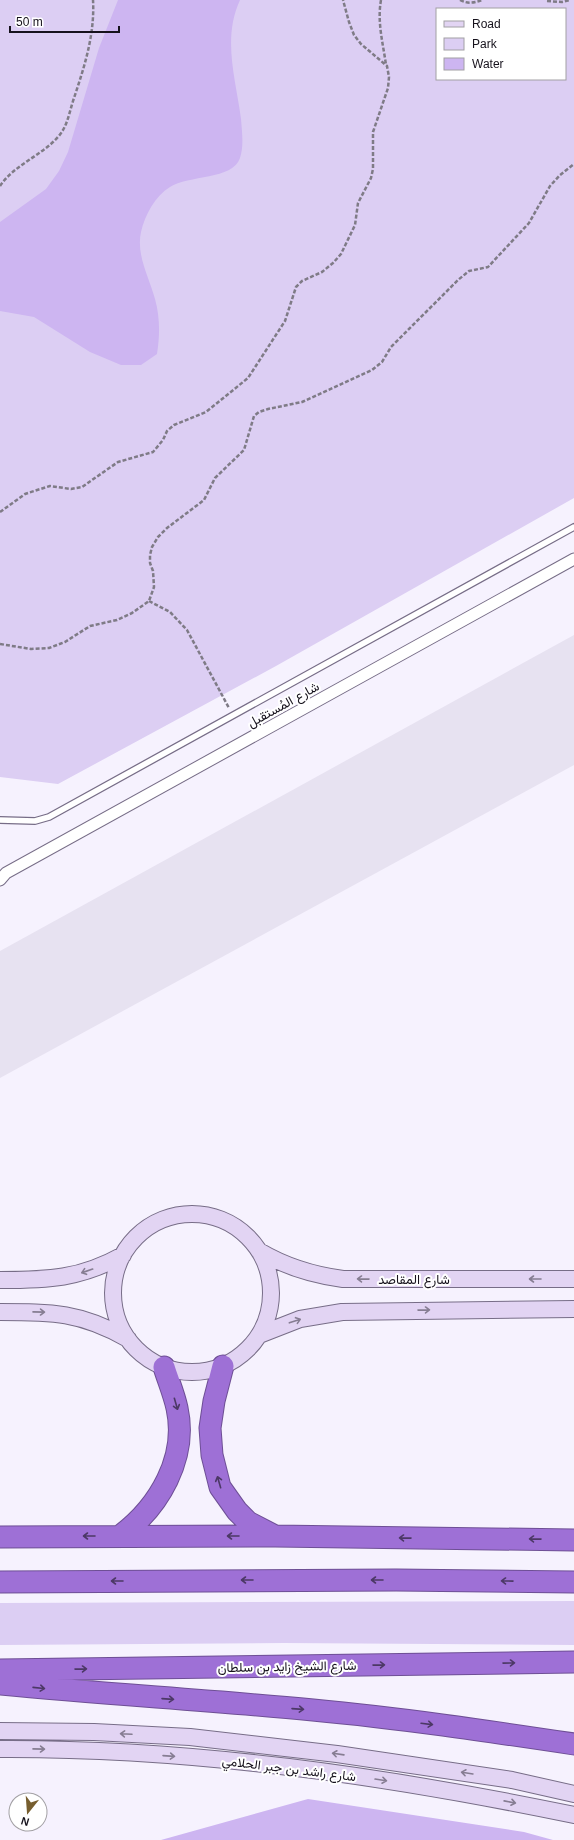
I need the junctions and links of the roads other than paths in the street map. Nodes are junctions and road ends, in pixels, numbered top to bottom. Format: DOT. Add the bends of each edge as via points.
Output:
graph roads {
  1 [pos="574,527"];
  2 [pos="574,559"];
  3 [pos="0,820"];
  4 [pos="2,875"];
  5 [pos="259,1251"];
  6 [pos="123,1255"];
  7 [pos="574,1279"];
  8 [pos="0,1280"];
  9 [pos="574,1309"];
  10 [pos="0,1312"];
  11 [pos="259,1335"];
  12 [pos="128,1339"];
  13 [pos="164,1366"];
  14 [pos="223,1366"];
  15 [pos="120,1536"];
  16 [pos="275,1536"];
  17 [pos="0,1537"];
  18 [pos="574,1540"];
  19 [pos="0,1582"];
  20 [pos="574,1582"];
  21 [pos="574,1662"];
  22 [pos="0,1670"];
  23 [pos="0,1684"];
  24 [pos="0,1731"];
  25 [pos="574,1744"];
  26 [pos="0,1748"];
  27 [pos="574,1794"];
  28 [pos="574,1815"];
  1 -- 3 [label="lane" via="49,817 35,821"];
  2 -- 4 [label="street, شارع المُستقبل"];
  5 -- 6 [label="street" via="246,1235 229,1223 210,1216 190,1214 170,1217 151,1226 135,1239"];
  7 -- 5 [label="street, شارع المقاصد, one-way" via="343,1279 301,1271"];
  5 -- 11 [label="street" via="267,1267 271,1284 271,1302 267,1320"];
  6 -- 8 [label="street, one-way" via="96,1268 68,1277"];
  6 -- 12 [label="street" via="116,1271 114,1306 119,1323"];
  11 -- 9 [label="street, one-way" via="300,1319 342,1312"];
  10 -- 12 [label="street, one-way" via="66,1314 98,1323"];
  11 -- 14 [label="street" via="249,1348"];
  12 -- 13 [label="street" via="146,1357"];
  13 -- 14 [label="street" via="188,1372 206,1371"];
  13 -- 15 [label="highway, one-way" via="177,1408 179,1436 176,1455 161,1493 143,1516"];
  16 -- 14 [label="highway, one-way" via="243,1517 220,1486 212,1455 210,1428 212,1408"];
  16 -- 15 [label="highway, one-way"];
  15 -- 17 [label="highway, one-way"];
  18 -- 16 [label="highway, one-way"];
  20 -- 19 [label="highway, one-way"];
  22 -- 21 [label="highway, شارع الشيخ زايد بن سلطان, one-way"];
  23 -- 25 [label="highway, one-way" via="314,1710"];
  27 -- 24 [label="street, شارع راشد بن جبر الحلامي, one-way" via="512,1780 344,1755 190,1737"];
  26 -- 28 [label="street, شارع راشد بن جبر الحلامي, one-way" via="192,1757 336,1772 509,1801"];
}
